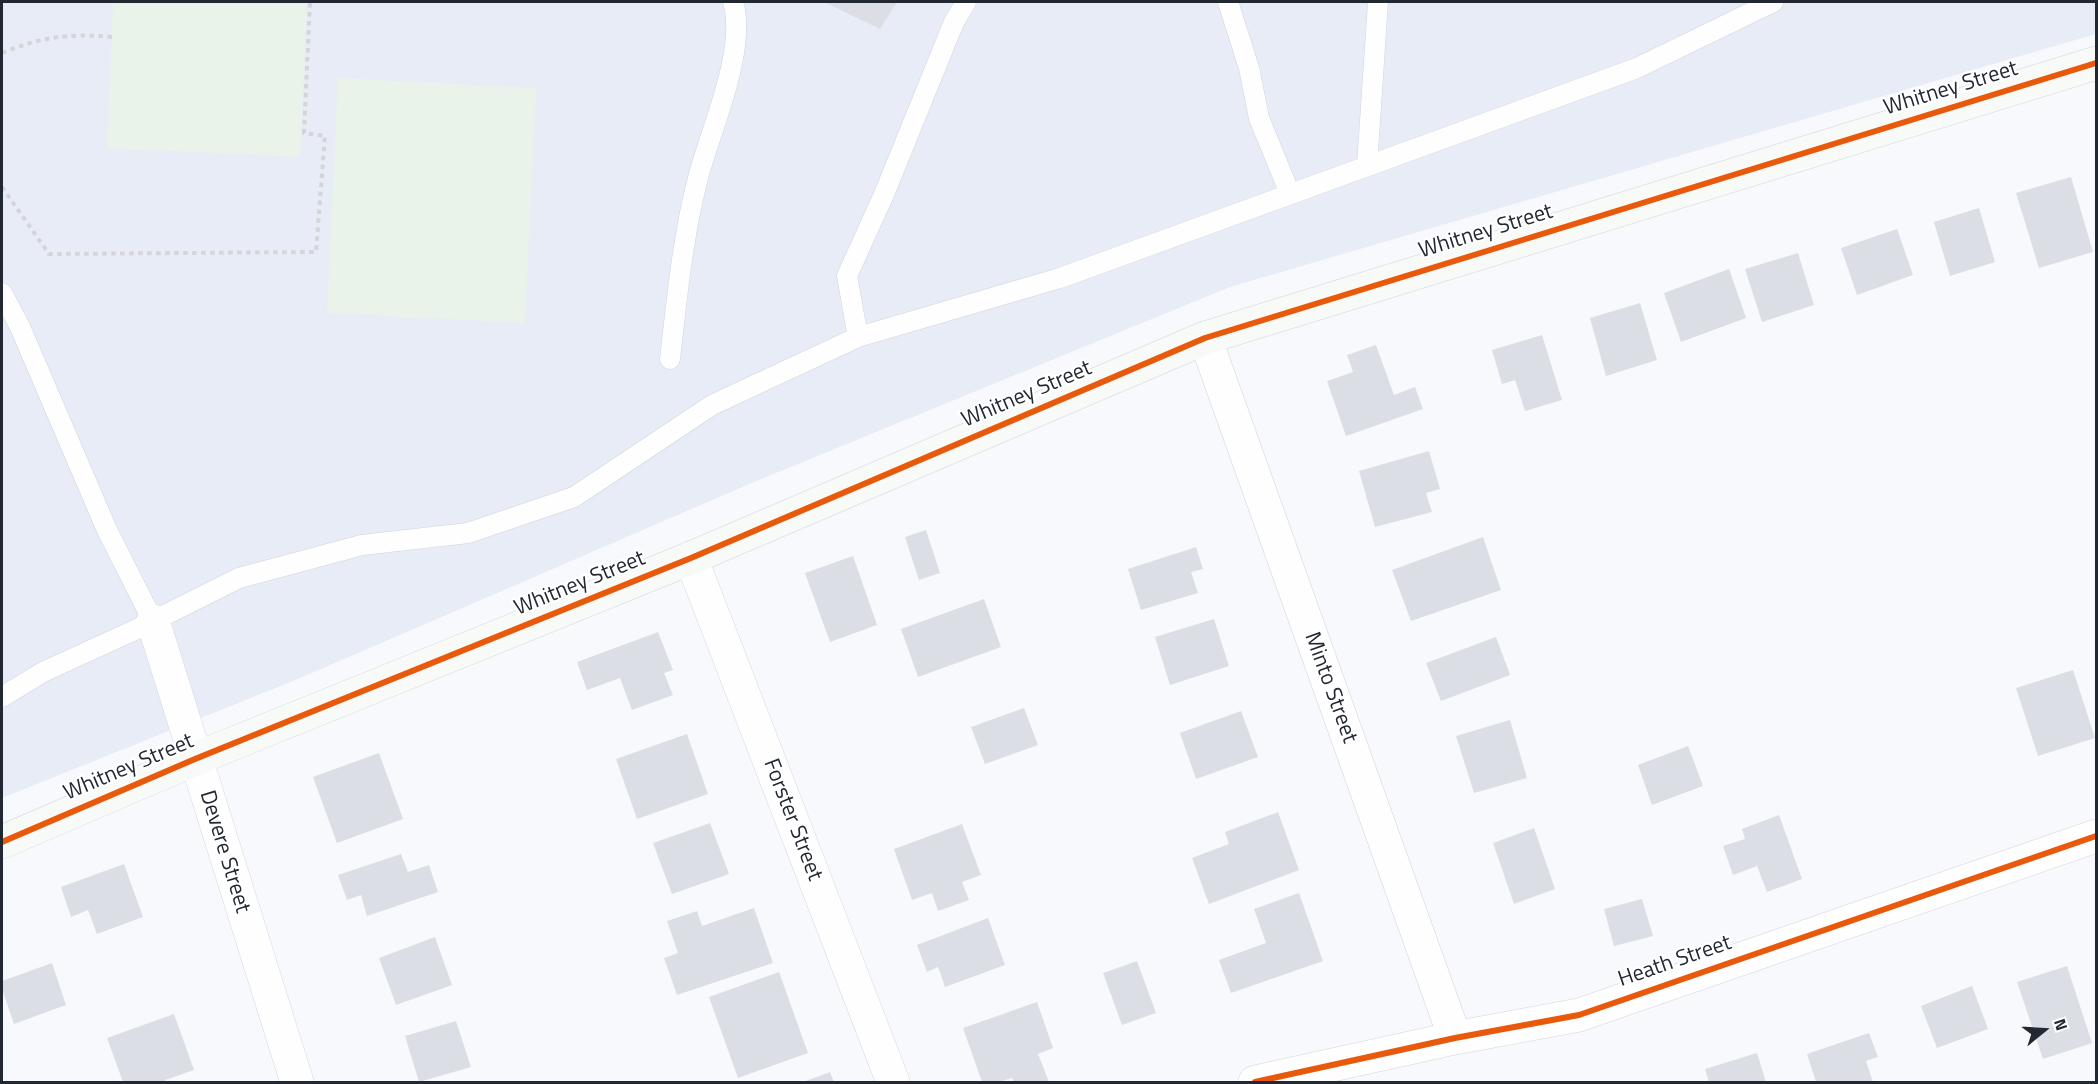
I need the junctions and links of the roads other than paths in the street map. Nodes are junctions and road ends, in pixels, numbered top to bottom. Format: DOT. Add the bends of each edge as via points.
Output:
graph roads {
  1 [pos="733,2"];
  2 [pos="966,2"];
  3 [pos="1228,2"];
  4 [pos="1378,2"];
  5 [pos="1773,2"];
  6 [pos="2097,63"];
  7 [pos="1367,166"];
  8 [pos="1290,194"];
  9 [pos="2,292"];
  10 [pos="858,337"];
  11 [pos="1205,338"];
  12 [pos="670,359"];
  13 [pos="691,558"];
  14 [pos="153,621"];
  15 [pos="2,697"];
  16 [pos="195,759"];
  17 [pos="2097,836"];
  18 [pos="2,842"];
  19 [pos="1455,1038"];
  20 [pos="297,1083"];
  21 [pos="893,1083"];
  22 [pos="1256,1083"];
  1 -- 12 [label="lane" via="733,58 699,174 680,264"];
  2 -- 10 [label="lane" via="954,22 847,276"];
  3 -- 8 [label="lane" via="1250,68 1258,118"];
  4 -- 7 [label="lane"];
  5 -- 7 [label="lane" via="1637,69"];
  6 -- 11 [label="street, Whitney Street"];
  7 -- 8 [label="lane"];
  8 -- 10 [label="lane" via="1060,278"];
  9 -- 14 [label="lane" via="106,530"];
  10 -- 14 [label="lane" via="712,405 574,497 468,533 362,546 238,578"];
  11 -- 13 [label="street, Whitney Street"];
  11 -- 19 [label="street, Minto Street"];
  13 -- 16 [label="street, Whitney Street"];
  13 -- 21 [label="street, Forster Street"];
  14 -- 15 [label="lane" via="44,672"];
  14 -- 16 [label="street, Devere Street"];
  16 -- 18 [label="street, Whitney Street"];
  16 -- 20 [label="street, Devere Street"];
  17 -- 19 [label="street, Heath Street" via="1579,1015"];
  19 -- 22 [label="street, Heath Street"];
}
